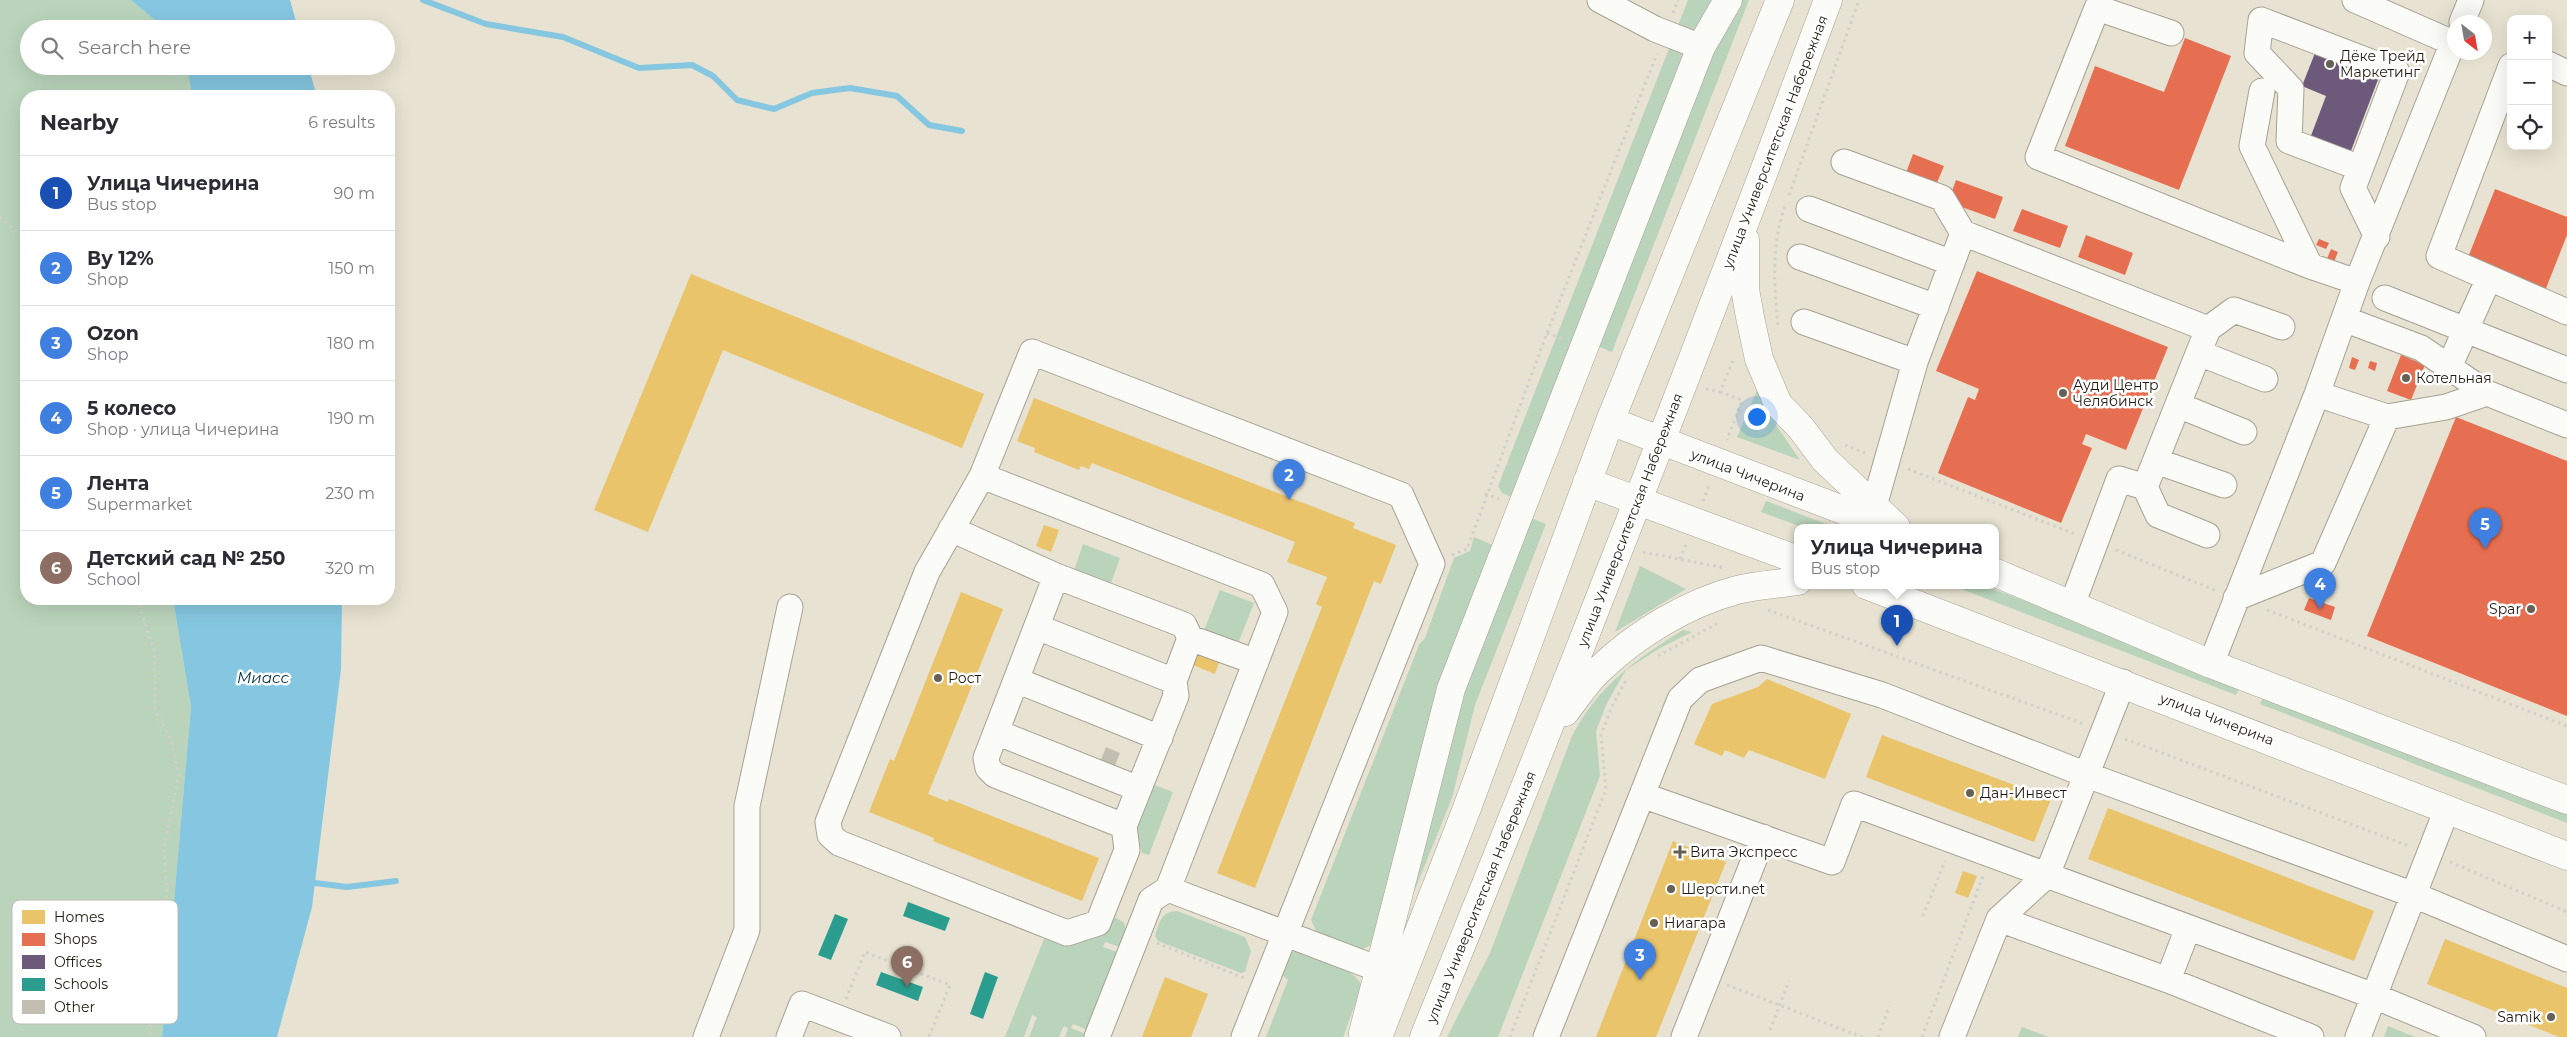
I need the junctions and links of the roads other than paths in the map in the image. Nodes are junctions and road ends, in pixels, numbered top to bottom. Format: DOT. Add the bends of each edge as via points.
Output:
graph roads {
  1 [pos="1600,0"];
  2 [pos="1728,0"];
  3 [pos="1780,0"];
  4 [pos="1828,0"];
  5 [pos="2355,0"];
  6 [pos="2471,0"];
  7 [pos="2465,15"];
  8 [pos="2447,32"];
  9 [pos="2171,33"];
  10 [pos="1701,47"];
  11 [pos="2447,58"];
  12 [pos="2552,66"];
  13 [pos="2567,73"];
  14 [pos="2507,77"];
  15 [pos="2262,91"];
  16 [pos="1844,162"];
  17 [pos="2360,168"];
  18 [pos="1809,209"];
  19 [pos="1745,225"];
  20 [pos="1963,233"];
  21 [pos="2377,237"];
  22 [pos="1800,257"];
  23 [pos="1952,263"];
  24 [pos="2310,266"];
  25 [pos="2490,278"];
  26 [pos="2357,282"];
  27 [pos="2385,298"];
  28 [pos="1936,307"];
  29 [pos="2567,312"];
  30 [pos="2344,319"];
  31 [pos="1804,322"];
  32 [pos="2282,328"];
  33 [pos="2208,329"];
  34 [pos="2466,330"];
  35 [pos="2199,353"];
  36 [pos="1915,362"];
  37 [pos="2449,367"];
  38 [pos="2567,370"];
  39 [pos="2265,379"];
  40 [pos="2487,393"];
  41 [pos="2317,394"];
  42 [pos="2178,405"];
  43 [pos="2387,417"];
  44 [pos="1610,420"];
  45 [pos="2567,425"];
  46 [pos="2244,432"];
  47 [pos="1661,441"];
  48 [pos="2156,461"];
  49 [pos="982,476"];
  50 [pos="1587,482"];
  51 [pos="2224,485"];
  52 [pos="2145,488"];
  53 [pos="1638,502"];
  54 [pos="1880,516"];
  55 [pos="1892,524"];
  56 [pos="951,529"];
  57 [pos="2207,535"];
  58 [pos="1794,559"];
  59 [pos="1999,574"];
  60 [pos="1056,576"];
  61 [pos="1794,582"];
  62 [pos="1879,589"];
  63 [pos="2236,598"];
  64 [pos="2072,605"];
  65 [pos="790,607"];
  66 [pos="1036,627"];
  67 [pos="1190,638"];
  68 [pos="1256,662"];
  69 [pos="2211,664"];
  70 [pos="1016,680"];
  71 [pos="1174,681"];
  72 [pos="2123,682"];
  73 [pos="996,732"];
  74 [pos="1548,735"];
  75 [pos="1160,738"];
  76 [pos="2087,775"];
  77 [pos="1139,789"];
  78 [pos="1642,795"];
  79 [pos="2567,800"];
  80 [pos="2447,809"];
  81 [pos="1124,826"];
  82 [pos="1763,837"];
  83 [pos="2567,856"];
  84 [pos="2047,875"];
  85 [pos="1168,889"];
  86 [pos="2414,895"];
  87 [pos="1999,920"];
  88 [pos="2188,928"];
  89 [pos="1285,934"];
  90 [pos="2567,959"];
  91 [pos="1381,970"];
  92 [pos="2168,980"];
  93 [pos="2374,996"];
  94 [pos="706,1037"];
  95 [pos="789,1037"];
  96 [pos="888,1037"];
  97 [pos="1097,1037"];
  98 [pos="1244,1037"];
  99 [pos="1362,1037"];
  100 [pos="1378,1037"];
  101 [pos="1424,1037"];
  102 [pos="1546,1037"];
  103 [pos="1684,1037"];
  104 [pos="1952,1037"];
  105 [pos="2312,1037"];
  106 [pos="2358,1037"];
  107 [pos="2473,1037"];
  1 -- 10 [label="lane" via="1665,34"];
  2 -- 10 [label="main road"];
  3 -- 44 [label="main road"];
  4 -- 19 [label="main road, улица Университетская Набережная"];
  5 -- 8 [label="lane"];
  6 -- 7 [label="lane"];
  9 -- 24 [label="lane" via="2097,8 2038,157"];
  10 -- 91 [label="main road" via="1452,689"];
  11 -- 21 [label="lane"];
  12 -- 13 [label="lane"];
  14 -- 25 [label="lane" via="2439,256"];
  15 -- 24 [label="lane" via="2252,146"];
  16 -- 20 [label="lane" via="1942,198"];
  17 -- 17 [label="lane" via="2289,141 2291,89 2257,54 2260,20 2397,72"];
  17 -- 21 [label="lane" via="2353,188"];
  18 -- 23 [label="lane"];
  19 -- 47 [label="main road, улица Университетская Набережная"];
  19 -- 54 [label="main road" via="1745,289 1750,318 1759,359 1778,404 1825,460"];
  20 -- 23 [label="lane"];
  20 -- 33 [label="lane"];
  21 -- 26 [label="lane"];
  22 -- 28 [label="lane"];
  23 -- 28 [label="lane"];
  24 -- 26 [label="lane"];
  25 -- 29 [label="lane"];
  25 -- 34 [label="lane"];
  26 -- 30 [label="lane"];
  27 -- 34 [label="lane"];
  28 -- 36 [label="lane"];
  30 -- 37 [label="lane" via="2422,348"];
  30 -- 41 [label="lane"];
  31 -- 36 [label="lane"];
  32 -- 33 [label="lane" via="2234,310"];
  33 -- 35 [label="lane"];
  34 -- 37 [label="lane"];
  34 -- 38 [label="lane"];
  35 -- 39 [label="lane"];
  35 -- 42 [label="lane"];
  36 -- 54 [label="lane" via="1888,461"];
  37 -- 40 [label="lane"];
  40 -- 43 [label="lane" via="2446,407"];
  40 -- 45 [label="lane"];
  41 -- 43 [label="lane"];
  41 -- 63 [label="lane"];
  42 -- 46 [label="lane"];
  42 -- 48 [label="lane"];
  43 -- 63 [label="lane" via="2323,563"];
  44 -- 47 [label="main road, улица Чичерина"];
  44 -- 50 [label="main road"];
  47 -- 53 [label="main road, улица Университетская Набережная"];
  47 -- 54 [label="main road, улица Чичерина"];
  48 -- 51 [label="lane"];
  48 -- 52 [label="lane"];
  49 -- 56 [label="lane"];
  49 -- 68 [label="lane" via="1262,585 1275,612"];
  49 -- 89 [label="lane" via="1032,352 1401,495 1432,564"];
  50 -- 53 [label="main road"];
  50 -- 100 [label="main road" via="1467,808"];
  52 -- 57 [label="lane" via="2158,515"];
  52 -- 64 [label="lane" via="2119,478"];
  53 -- 58 [label="main road"];
  53 -- 74 [label="main road, улица Университетская Набережная"];
  54 -- 55 [label="main road"];
  56 -- 60 [label="lane"];
  56 -- 81 [label="lane" via="927,572 828,822 830,835 840,843 1068,933 1098,923 1127,850"];
  59 -- 64 [label="main road"];
  60 -- 66 [label="lane"];
  60 -- 67 [label="lane" via="1184,625"];
  61 -- 74 [label="main road" via="1740,589 1698,604 1639,638 1597,671"];
  62 -- 72 [label="main road, улица Чичерина"];
  63 -- 69 [label="lane"];
  64 -- 69 [label="main road"];
  65 -- 94 [label="lane" via="747,806 747,930"];
  66 -- 70 [label="lane"];
  66 -- 71 [label="lane"];
  67 -- 68 [label="lane"];
  67 -- 71 [label="lane"];
  68 -- 85 [label="lane"];
  69 -- 79 [label="main road"];
  70 -- 73 [label="lane"];
  70 -- 75 [label="lane"];
  71 -- 75 [label="lane" via="1176,696"];
  72 -- 76 [label="lane"];
  72 -- 80 [label="main road, улица Чичерина"];
  73 -- 77 [label="lane"];
  73 -- 81 [label="lane" via="986,758 988,768 995,775"];
  74 -- 101 [label="main road, улица Университетская Набережная"];
  75 -- 77 [label="lane"];
  76 -- 78 [label="lane" via="1882,695 1761,658 1700,680 1680,699"];
  76 -- 84 [label="lane"];
  76 -- 86 [label="lane"];
  77 -- 81 [label="lane"];
  78 -- 82 [label="lane"];
  78 -- 102 [label="lane"];
  80 -- 83 [label="main road, улица Чичерина"];
  80 -- 86 [label="lane"];
  82 -- 84 [label="lane" via="1832,862 1854,804"];
  82 -- 103 [label="lane"];
  84 -- 87 [label="lane"];
  84 -- 88 [label="lane"];
  85 -- 89 [label="lane"];
  85 -- 97 [label="lane" via="1151,900"];
  86 -- 90 [label="lane"];
  86 -- 93 [label="lane"];
  87 -- 92 [label="lane"];
  87 -- 104 [label="lane"];
  88 -- 92 [label="lane"];
  88 -- 93 [label="lane"];
  89 -- 91 [label="lane"];
  89 -- 98 [label="lane"];
  91 -- 99 [label="main road"];
  92 -- 105 [label="lane"];
  93 -- 106 [label="lane"];
  93 -- 107 [label="lane"];
  95 -- 96 [label="lane" via="802,1004"];
}
